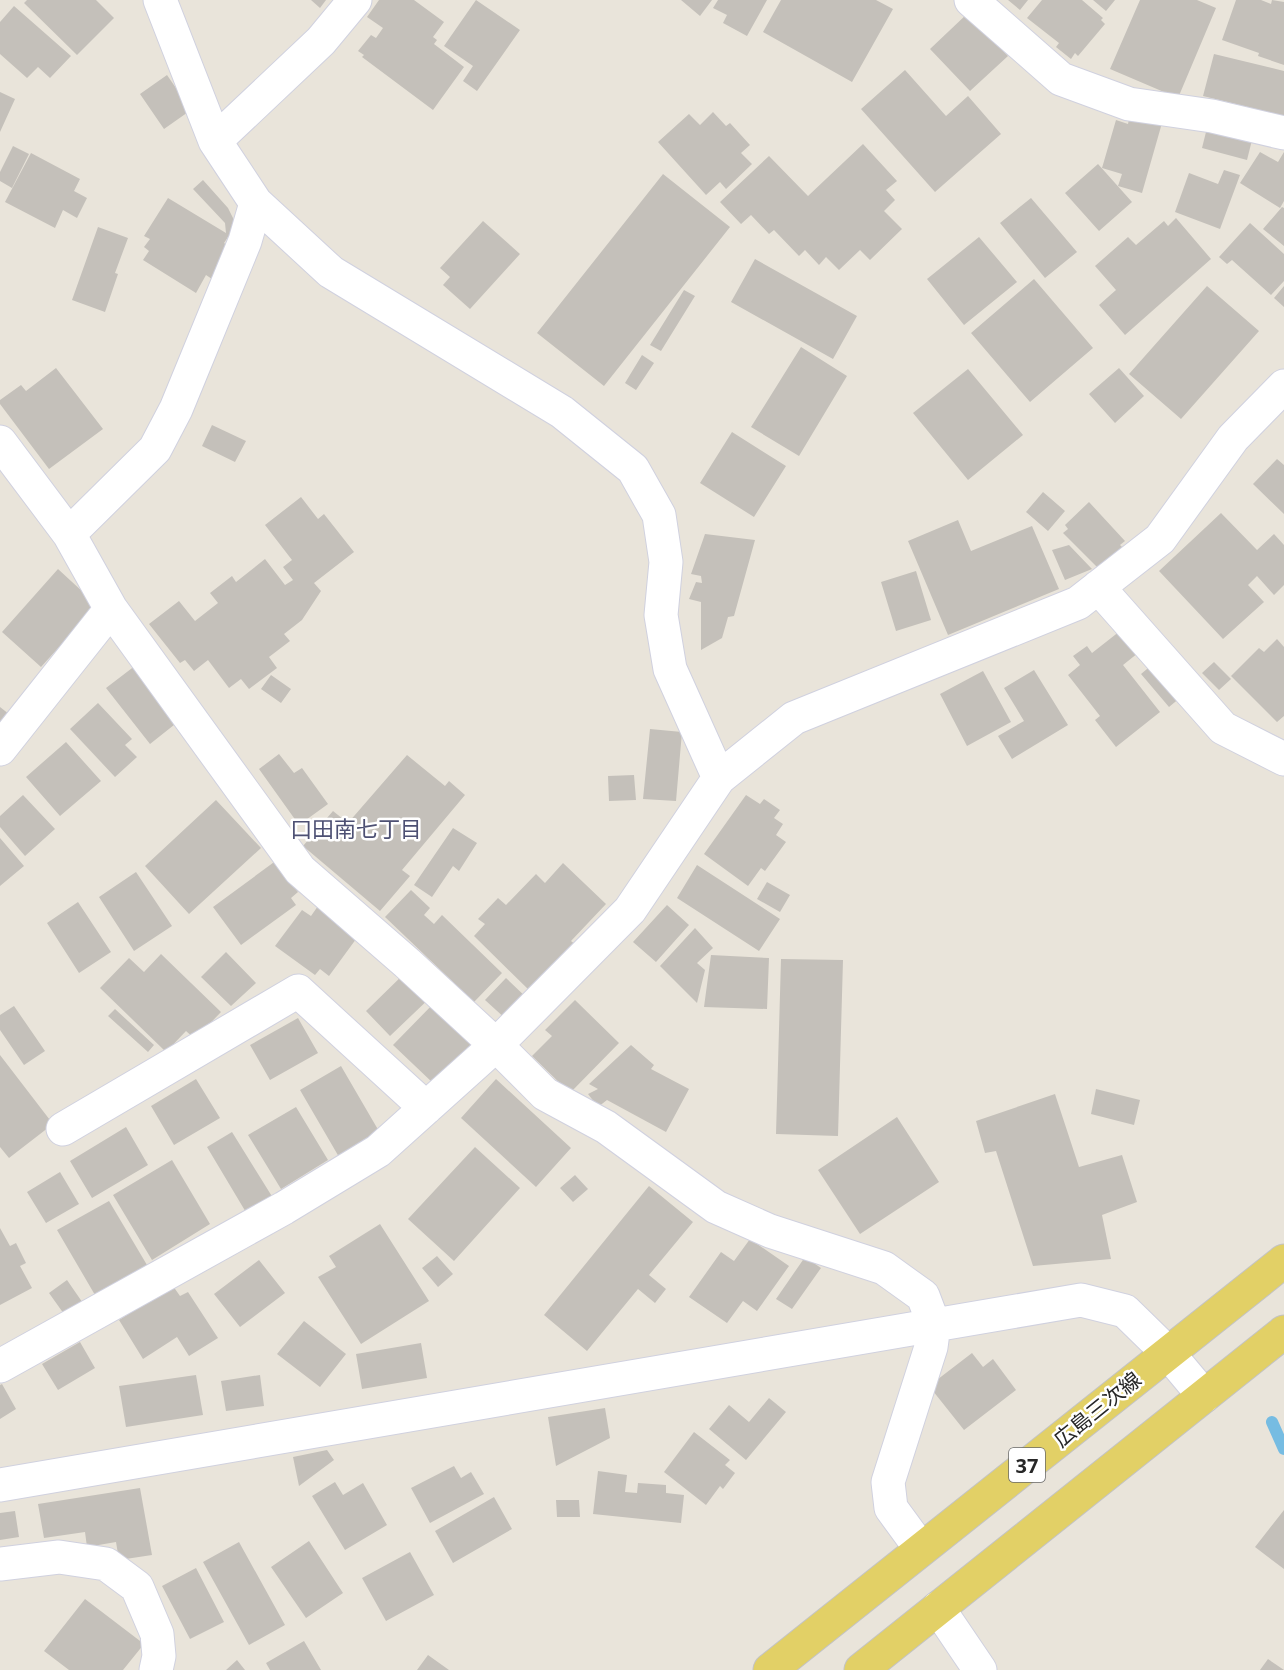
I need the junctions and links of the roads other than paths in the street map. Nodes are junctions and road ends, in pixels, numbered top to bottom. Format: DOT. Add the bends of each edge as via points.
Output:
graph roads {
  1 [pos="160,0"];
  2 [pos="355,0"];
  3 [pos="971,0"];
  4 [pos="1284,133"];
  5 [pos="215,141"];
  6 [pos="256,203"];
  7 [pos="1284,386"];
  8 [pos="0,442"];
  9 [pos="69,534"];
  10 [pos="1098,587"];
  11 [pos="111,609"];
  12 [pos="0,749"];
  13 [pos="1284,759"];
  14 [pos="719,778"];
  15 [pos="496,1045"];
  16 [pos="426,1108"];
  17 [pos="63,1130"];
  18 [pos="1284,1261"];
  19 [pos="934,1325"];
  20 [pos="1284,1332"];
  21 [pos="1168,1353"];
  22 [pos="0,1366"];
  23 [pos="1204,1396"];
  24 [pos="0,1485"];
  25 [pos="921,1550"];
  26 [pos="0,1564"];
  27 [pos="938,1608"];
  28 [pos="156,1670"];
  29 [pos="770,1670"];
  30 [pos="861,1670"];
  31 [pos="980,1670"];
  1 -- 5 [label="street"];
  2 -- 5 [label="street" via="321,41"];
  3 -- 4 [label="street" via="1061,79 1129,104 1212,116"];
  5 -- 6 [label="street"];
  6 -- 9 [label="street" via="245,241 176,409 155,449"];
  6 -- 14 [label="street" via="331,272 562,411 633,469 659,515 666,562 662,615 670,669"];
  7 -- 10 [label="street" via="1233,438 1160,538"];
  8 -- 9 [label="street"];
  9 -- 11 [label="street"];
  10 -- 13 [label="street" via="1223,728"];
  10 -- 14 [label="street" via="1078,603 794,718"];
  11 -- 12 [label="street"];
  11 -- 15 [label="street" via="300,870"];
  14 -- 15 [label="street" via="630,910"];
  15 -- 16 [label="street"];
  15 -- 19 [label="street" via="545,1094 606,1127 716,1207 770,1231 884,1268 923,1296"];
  16 -- 17 [label="street" via="298,991"];
  16 -- 22 [label="street" via="378,1151 284,1208"];
  18 -- 21 [label="main road, 広島三次線 / 37"];
  19 -- 21 [label="street" via="1081,1299 1125,1311"];
  19 -- 24 [label="street"];
  19 -- 25 [label="street" via="931,1347 888,1482 891,1508"];
  20 -- 23 [label="main road"];
  21 -- 23 [label="street"];
  21 -- 25 [label="main road, 広島三次線 / 37"];
  23 -- 27 [label="main road"];
  25 -- 29 [label="main road, 広島三次線 / 37"];
  26 -- 28 [label="street" via="59,1557 106,1564 137,1587 157,1634"];
  27 -- 30 [label="main road"];
  27 -- 31 [label="street"];
}
